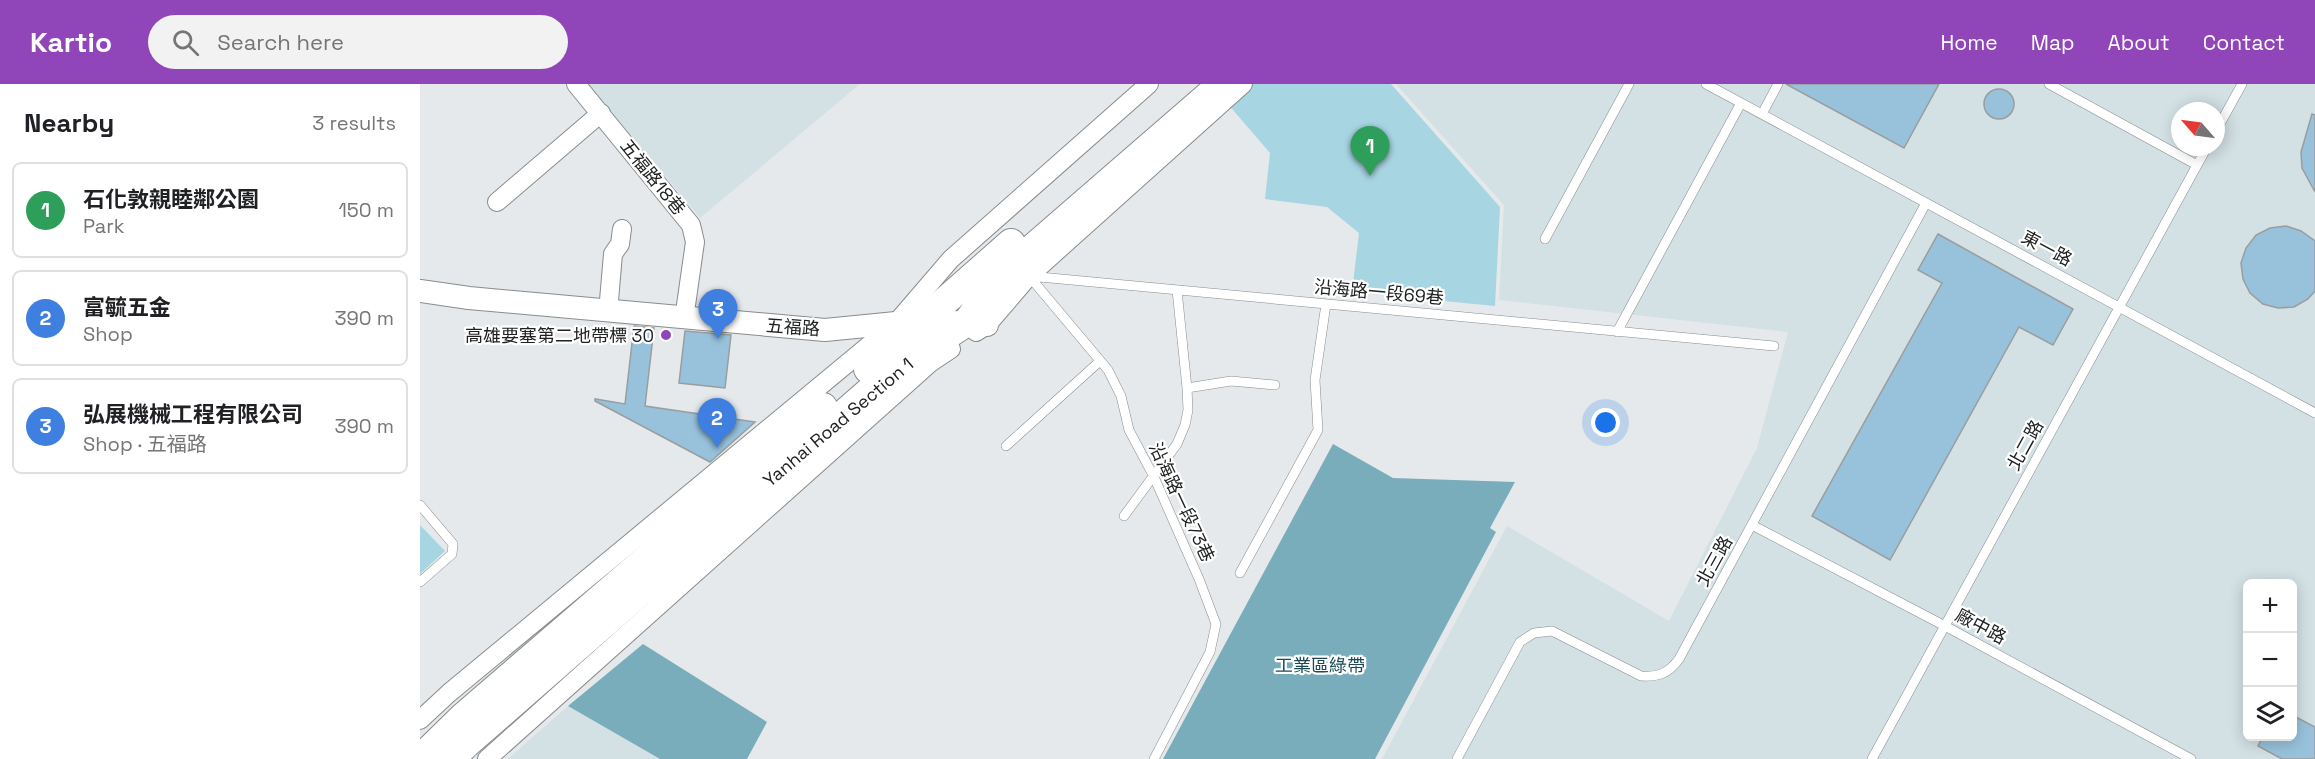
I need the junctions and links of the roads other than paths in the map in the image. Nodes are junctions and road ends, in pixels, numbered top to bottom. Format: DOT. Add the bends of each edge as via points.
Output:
graph roads {
  1 [pos="576,84"];
  2 [pos="1149,84"];
  3 [pos="1193,84"];
  4 [pos="1222,84"];
  5 [pos="1243,84"];
  6 [pos="1629,84"];
  7 [pos="1706,84"];
  8 [pos="1778,84"];
  9 [pos="2049,84"];
  10 [pos="2242,84"];
  11 [pos="1741,103"];
  12 [pos="601,113"];
  13 [pos="1762,114"];
  14 [pos="2225,115"];
  15 [pos="2202,156"];
  16 [pos="2197,165"];
  17 [pos="496,202"];
  18 [pos="1926,202"];
  19 [pos="622,229"];
  20 [pos="1545,239"];
  21 [pos="1005,273"];
  22 [pos="1177,290"];
  23 [pos="420,291"];
  24 [pos="1326,304"];
  25 [pos="2120,306"];
  26 [pos="608,312"];
  27 [pos="684,319"];
  28 [pos="909,323"];
  29 [pos="977,324"];
  30 [pos="1617,332"];
  31 [pos="1774,346"];
  32 [pos="1100,361"];
  33 [pos="1275,385"];
  34 [pos="1187,387"];
  35 [pos="2315,413"];
  36 [pos="1006,446"];
  37 [pos="1154,477"];
  38 [pos="420,505"];
  39 [pos="1124,516"];
  40 [pos="1752,525"];
  41 [pos="1240,573"];
  42 [pos="420,582"];
  43 [pos="1945,626"];
  44 [pos="420,720"];
  45 [pos="420,759"];
  46 [pos="451,759"];
  47 [pos="487,759"];
  48 [pos="1154,759"];
  49 [pos="1457,759"];
  50 [pos="1872,759"];
  51 [pos="2191,759"];
  1 -- 12 [label="street, 五福路18巷"];
  2 -- 28 [label="street, Yanhai Road Section 1" via="951,259"];
  3 -- 21 [label="main road, Yanhai Road Section 1"];
  4 -- 21 [label="main road, Yanhai Road Section 1"];
  5 -- 21 [label="street, Yanhai Road Section 1"];
  6 -- 20 [label="lane"];
  7 -- 11 [label="lane, 東一路"];
  8 -- 13 [label="lane"];
  9 -- 16 [label="lane"];
  10 -- 14 [label="lane"];
  11 -- 13 [label="lane, 東一路"];
  11 -- 30 [label="lane"];
  12 -- 17 [label="street"];
  12 -- 27 [label="street, 五福路18巷" via="691,225 695,242"];
  13 -- 18 [label="lane, 東一路"];
  15 -- 16 [label="lane, 北二路"];
  16 -- 25 [label="lane, 北二路"];
  18 -- 25 [label="lane, 東一路"];
  18 -- 40 [label="lane, 北三路"];
  19 -- 26 [label="street" via="621,244 613,254"];
  21 -- 22 [label="lane, 沿海路一段69巷"];
  21 -- 28 [label="main road, Yanhai Road Section 1"];
  21 -- 29 [label="main road, Yanhai Road Section 1"];
  21 -- 32 [label="lane, 沿海路一段73巷"];
  22 -- 24 [label="lane, 沿海路一段69巷"];
  22 -- 34 [label="lane"];
  23 -- 26 [label="street, 五福路"];
  24 -- 30 [label="lane, 沿海路一段69巷"];
  24 -- 41 [label="lane" via="1315,380 1318,430"];
  25 -- 35 [label="lane, 東一路"];
  25 -- 43 [label="lane, 北二路"];
  26 -- 27 [label="street, 五福路"];
  27 -- 28 [label="street, 五福路" via="825,330"];
  28 -- 29 [label="street, 五福路"];
  28 -- 44 [label="street, Yanhai Road Section 1" via="458,685"];
  28 -- 45 [label="main road, Yanhai Road Section 1"];
  29 -- 46 [label="main road, Yanhai Road Section 1" via="895,369"];
  29 -- 47 [label="street, Yanhai Road Section 1"];
  30 -- 31 [label="lane, 沿海路一段69巷"];
  32 -- 36 [label="lane"];
  32 -- 37 [label="lane, 沿海路一段73巷" via="1121,396 1129,430"];
  33 -- 34 [label="lane" via="1231,381"];
  34 -- 37 [label="lane" via="1185,425"];
  37 -- 39 [label="lane"];
  37 -- 48 [label="lane, 沿海路一段73巷" via="1216,624 1210,652"];
  38 -- 42 [label="lane" via="453,544 452,554"];
  40 -- 43 [label="lane, 廠中路"];
  40 -- 49 [label="lane, 北三路" via="1671,670 1656,677 1641,676 1552,631 1534,633 1520,642"];
  43 -- 50 [label="lane, 北二路"];
  43 -- 51 [label="lane, 廠中路"];
}
